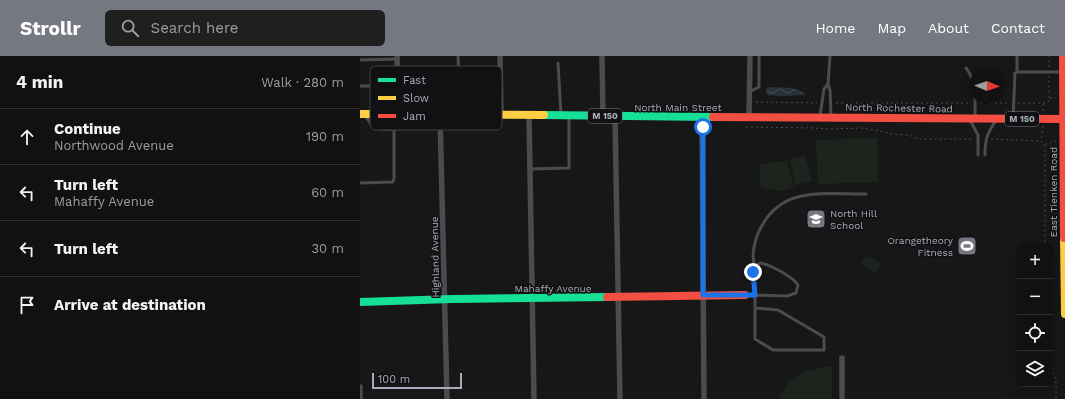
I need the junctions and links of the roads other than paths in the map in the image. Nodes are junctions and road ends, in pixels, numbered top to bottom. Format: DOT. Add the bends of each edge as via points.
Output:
graph roads {
  1 [pos="458,56"];
  2 [pos="500,56"];
  3 [pos="602,56"];
  4 [pos="750,56"];
  5 [pos="759,56"];
  6 [pos="830,56"];
  7 [pos="1062,56"];
  8 [pos="1017,57"];
  9 [pos="397,58"];
  10 [pos="360,60"];
  11 [pos="558,63"];
  12 [pos="458,66"];
  13 [pos="500,66"];
  14 [pos="966,68"];
  15 [pos="1017,72"];
  16 [pos="1063,74"];
  17 [pos="828,84"];
  18 [pos="749,92"];
  19 [pos="363,114"];
  20 [pos="502,115"];
  21 [pos="529,115"];
  22 [pos="565,116"];
  23 [pos="603,116"];
  24 [pos="615,116"];
  25 [pos="753,116"];
  26 [pos="702,117"];
  27 [pos="820,117"];
  28 [pos="831,117"];
  29 [pos="972,118"];
  30 [pos="997,118"];
  31 [pos="1013,118"];
  32 [pos="1064,119"];
  33 [pos="370,123"];
  34 [pos="394,130"];
  35 [pos="440,130"];
  36 [pos="978,155"];
  37 [pos="985,155"];
  38 [pos="530,169"];
  39 [pos="360,183"];
  40 [pos="866,194"];
  41 [pos="756,266"];
  42 [pos="1064,269"];
  43 [pos="703,295"];
  44 [pos="745,295"];
  45 [pos="755,295"];
  46 [pos="532,298"];
  47 [pos="618,298"];
  48 [pos="445,300"];
  49 [pos="360,302"];
  50 [pos="755,308"];
  51 [pos="1065,314"];
  52 [pos="842,358"];
  53 [pos="360,387"];
  54 [pos="360,399"];
  55 [pos="447,399"];
  56 [pos="534,399"];
  57 [pos="620,399"];
  58 [pos="704,399"];
  59 [pos="842,399"];
  1 -- 12 [label="lane"];
  2 -- 13 [label="street"];
  3 -- 23 [label="street"];
  4 -- 18 [label="street"];
  5 -- 18 [label="lane" via="759,87"];
  6 -- 17 [label="lane"];
  7 -- 16 [label="main road, East Tienken Road"];
  8 -- 15 [label="lane"];
  9 -- 10 [label="lane"];
  11 -- 22 [label="lane"];
  14 -- 29 [label="lane" via="975,84"];
  15 -- 16 [label="lane"];
  15 -- 31 [label="lane" via="1014,78"];
  16 -- 32 [label="main road, East Tienken Road"];
  17 -- 27 [label="lane" via="824,89"];
  17 -- 28 [label="lane"];
  18 -- 25 [label="street"];
  19 -- 33 [label="lane"];
  20 -- 21 [label="main road, North Main Street / M 150"];
  21 -- 22 [label="main road, North Main Street / M 150"];
  21 -- 38 [label="street"];
  22 -- 23 [label="main road, North Main Street / M 150"];
  22 -- 38 [label="lane" via="569,168"];
  23 -- 24 [label="main road, North Main Street / M 150"];
  24 -- 26 [label="main road, North Main Street / M 150"];
  24 -- 47 [label="street"];
  25 -- 26 [label="main road, North Main Street / M 150"];
  25 -- 27 [label="main road, North Rochester Road / M 150"];
  26 -- 43 [label="street"];
  27 -- 28 [label="main road, North Rochester Road / M 150"];
  28 -- 29 [label="main road, North Rochester Road / M 150"];
  29 -- 30 [label="main road, North Rochester Road / M 150"];
  29 -- 36 [label="lane" via="978,138"];
  30 -- 31 [label="main road, North Rochester Road / M 150"];
  30 -- 37 [label="lane" via="987,133"];
  31 -- 32 [label="main road, North Rochester Road / M 150"];
  32 -- 42 [label="main road, East Tienken Road"];
  34 -- 39 [label="lane" via="393,182"];
  35 -- 48 [label="street, Highland Avenue"];
  38 -- 46 [label="street"];
  40 -- 41 [label="lane" via="805,194 787,200 762,224 752,260"];
  41 -- 45 [label="lane" via="753,272"];
  41 -- 45 [label="lane" via="761,263 767,264 795,280 798,285 796,293 792,295"];
  42 -- 51 [label="main road, East Tienken Road"];
  43 -- 44 [label="main road, Mahaffy Avenue"];
  43 -- 47 [label="main road, Mahaffy Avenue"];
  43 -- 58 [label="street"];
  44 -- 45 [label="lane"];
  45 -- 50 [label="lane"];
  46 -- 47 [label="main road, Mahaffy Avenue"];
  46 -- 48 [label="main road, Mahaffy Avenue"];
  46 -- 56 [label="street"];
  47 -- 57 [label="street"];
  48 -- 49 [label="main road, Mahaffy Avenue"];
  48 -- 55 [label="street, Highland Avenue"];
  50 -- 50 [label="lane" via="778,310 824,337 824,350 773,350 755,339"];
  52 -- 59 [label="street"];
  53 -- 54 [label="street"];
}
